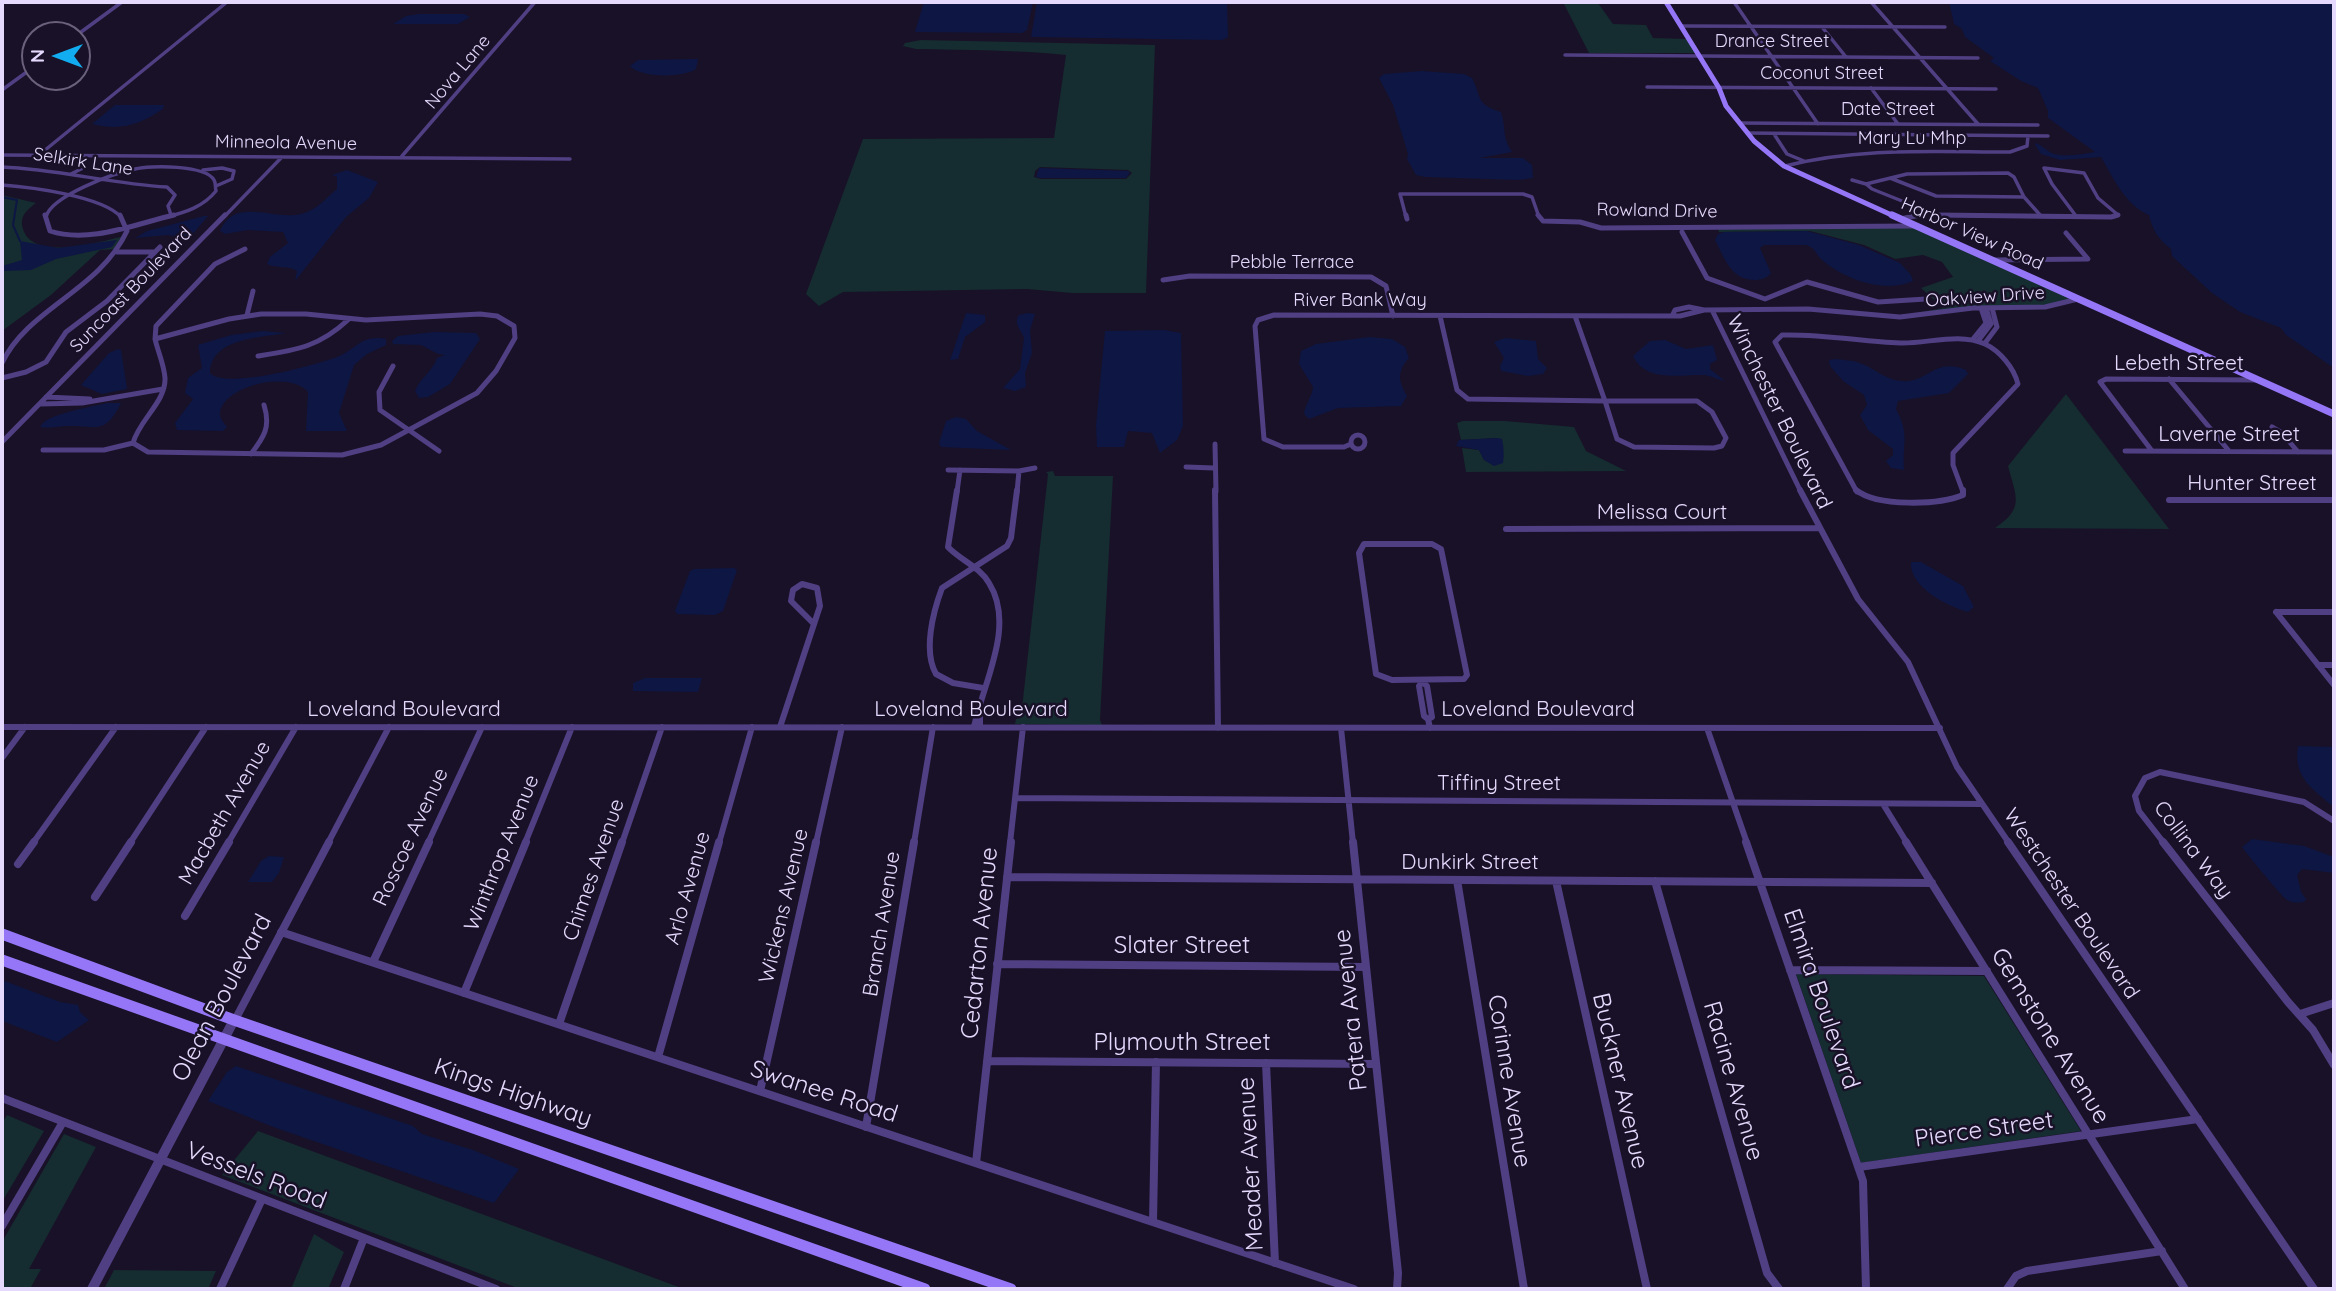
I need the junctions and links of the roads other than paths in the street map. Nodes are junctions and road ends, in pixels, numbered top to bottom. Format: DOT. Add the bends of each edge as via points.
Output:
graph roads {
  1 [pos="122,2"];
  2 [pos="227,2"];
  3 [pos="535,2"];
  4 [pos="1666,2"];
  5 [pos="1734,2"];
  6 [pos="1871,2"];
  7 [pos="91,25"];
  8 [pos="1681,26"];
  9 [pos="1751,26"];
  10 [pos="1822,27"];
  11 [pos="1894,27"];
  12 [pos="1945,27"];
  13 [pos="1565,55"];
  14 [pos="1700,56"];
  15 [pos="1773,56"];
  16 [pos="1846,57"];
  17 [pos="1921,57"];
  18 [pos="1978,58"];
  19 [pos="21,76"];
  20 [pos="1647,87"];
  21 [pos="1719,88"];
  22 [pos="1795,88"];
  23 [pos="1871,88"];
  24 [pos="1948,89"];
  25 [pos="1996,89"];
  26 [pos="2,90"];
  27 [pos="1739,123"];
  28 [pos="1818,124"];
  29 [pos="1898,124"];
  30 [pos="1979,124"];
  31 [pos="2038,125"];
  32 [pos="1747,133"];
  33 [pos="1774,134"];
  34 [pos="2028,136"];
  35 [pos="2048,136"];
  36 [pos="2,155"];
  37 [pos="39,155"];
  38 [pos="281,158"];
  39 [pos="399,158"];
  40 [pos="570,159"];
  41 [pos="1804,161"];
  42 [pos="1785,166"];
  43 [pos="2,167"];
  44 [pos="84,168"];
  45 [pos="200,171"];
  46 [pos="1973,172"];
  47 [pos="1936,173"];
  48 [pos="71,174"];
  49 [pos="1888,177"];
  50 [pos="1940,178"];
  51 [pos="1979,178"];
  52 [pos="1852,180"];
  53 [pos="100,181"];
  54 [pos="1866,184"];
  55 [pos="2,185"];
  56 [pos="216,186"];
  57 [pos="2024,197"];
  58 [pos="68,198"];
  59 [pos="1926,213"];
  60 [pos="171,215"];
  61 [pos="2041,216"];
  62 [pos="2076,216"];
  63 [pos="1407,219"];
  64 [pos="1900,219"];
  65 [pos="126,226"];
  66 [pos="1914,226"];
  67 [pos="1682,232"];
  68 [pos="2066,233"];
  69 [pos="164,247"];
  70 [pos="245,249"];
  71 [pos="154,250"];
  72 [pos="117,252"];
  73 [pos="1992,260"];
  74 [pos="1163,280"];
  75 [pos="253,291"];
  76 [pos="1765,299"];
  77 [pos="1926,299"];
  78 [pos="2078,299"];
  79 [pos="1887,303"];
  80 [pos="1986,308"];
  81 [pos="1770,309"];
  82 [pos="1704,310"];
  83 [pos="1712,310"];
  84 [pos="1678,313"];
  85 [pos="247,315"];
  86 [pos="1393,316"];
  87 [pos="1440,316"];
  88 [pos="1575,316"];
  89 [pos="1892,317"];
  90 [pos="349,319"];
  91 [pos="1986,328"];
  92 [pos="1996,331"];
  93 [pos="155,339"];
  94 [pos="1978,341"];
  95 [pos="258,356"];
  96 [pos="2,363"];
  97 [pos="393,366"];
  98 [pos="2,378"];
  99 [pos="2169,379"];
  100 [pos="2258,380"];
  101 [pos="163,389"];
  102 [pos="46,397"];
  103 [pos="62,397"];
  104 [pos="75,398"];
  105 [pos="96,400"];
  106 [pos="1605,401"];
  107 [pos="56,403"];
  108 [pos="70,403"];
  109 [pos="40,404"];
  110 [pos="264,405"];
  111 [pos="2334,414"];
  112 [pos="2272,427"];
  113 [pos="408,430"];
  114 [pos="2,442"];
  115 [pos="134,443"];
  116 [pos="1215,444"];
  117 [pos="1350,444"];
  118 [pos="43,450"];
  119 [pos="439,451"];
  120 [pos="2124,451"];
  121 [pos="2152,451"];
  122 [pos="2229,451"];
  123 [pos="2298,452"];
  124 [pos="2334,452"];
  125 [pos="251,454"];
  126 [pos="1186,467"];
  127 [pos="1035,468"];
  128 [pos="1214,468"];
  129 [pos="948,470"];
  130 [pos="960,470"];
  131 [pos="1019,471"];
  132 [pos="2169,500"];
  133 [pos="2334,500"];
  134 [pos="1819,528"];
  135 [pos="1506,529"];
  136 [pos="973,567"];
  137 [pos="2334,612"];
  138 [pos="813,623"];
  139 [pos="2318,665"];
  140 [pos="2334,665"];
  141 [pos="1422,681"];
  142 [pos="2334,685"];
  143 [pos="983,688"];
  144 [pos="2,727"];
  145 [pos="26,727"];
  146 [pos="116,727"];
  147 [pos="206,727"];
  148 [pos="296,727"];
  149 [pos="389,727"];
  150 [pos="482,727"];
  151 [pos="572,727"];
  152 [pos="662,727"];
  153 [pos="752,727"];
  154 [pos="780,727"];
  155 [pos="842,727"];
  156 [pos="933,727"];
  157 [pos="977,727"];
  158 [pos="1023,727"];
  159 [pos="1218,727"];
  160 [pos="1341,728"];
  161 [pos="1430,728"];
  162 [pos="1707,728"];
  163 [pos="1940,728"];
  164 [pos="2,758"];
  165 [pos="1015,798"];
  166 [pos="1349,800"];
  167 [pos="1732,803"];
  168 [pos="1883,804"];
  169 [pos="1982,804"];
  170 [pos="2334,821"];
  171 [pos="18,864"];
  172 [pos="1007,877"];
  173 [pos="1357,879"];
  174 [pos="1457,880"];
  175 [pos="1556,881"];
  176 [pos="1655,881"];
  177 [pos="1760,882"];
  178 [pos="1932,883"];
  179 [pos="95,897"];
  180 [pos="185,916"];
  181 [pos="281,932"];
  182 [pos="2,934"];
  183 [pos="2,960"];
  184 [pos="373,962"];
  185 [pos="998,964"];
  186 [pos="1366,967"];
  187 [pos="1790,970"];
  188 [pos="1987,971"];
  189 [pos="464,993"];
  190 [pos="2334,1003"];
  191 [pos="2300,1014"];
  192 [pos="234,1020"];
  193 [pos="559,1024"];
  194 [pos="223,1041"];
  195 [pos="658,1057"];
  196 [pos="987,1061"];
  197 [pos="1156,1062"];
  198 [pos="1266,1063"];
  199 [pos="1376,1064"];
  200 [pos="2334,1065"];
  201 [pos="760,1091"];
  202 [pos="2,1098"];
  203 [pos="2198,1119"];
  204 [pos="63,1122"];
  205 [pos="866,1127"];
  206 [pos="2089,1135"];
  207 [pos="161,1160"];
  208 [pos="976,1163"];
  209 [pos="1859,1167"];
  210 [pos="262,1199"];
  211 [pos="1153,1223"];
  212 [pos="2,1226"];
  213 [pos="365,1238"];
  214 [pos="2161,1251"];
  215 [pos="1275,1263"];
  216 [pos="469,1284"];
  217 [pos="92,1289"];
  218 [pos="220,1289"];
  219 [pos="344,1289"];
  220 [pos="496,1289"];
  221 [pos="925,1289"];
  222 [pos="1011,1289"];
  223 [pos="1354,1289"];
  224 [pos="1397,1289"];
  225 [pos="1524,1289"];
  226 [pos="1647,1289"];
  227 [pos="1779,1289"];
  228 [pos="1866,1289"];
  229 [pos="2007,1289"];
  230 [pos="2185,1289"];
  231 [pos="2314,1289"];
  1 -- 7 [label="street"];
  2 -- 37 [label="street"];
  3 -- 39 [label="street, Nova Lane"];
  4 -- 8 [label="main road, Harbor View Road"];
  5 -- 9 [label="street"];
  6 -- 11 [label="street"];
  8 -- 9 [label="street"];
  8 -- 14 [label="main road, Harbor View Road"];
  9 -- 10 [label="street"];
  9 -- 15 [label="street"];
  10 -- 11 [label="street"];
  10 -- 16 [label="street"];
  11 -- 12 [label="street"];
  11 -- 17 [label="street"];
  13 -- 14 [label="street, Drance Street"];
  14 -- 15 [label="street, Drance Street"];
  14 -- 21 [label="main road, Harbor View Road"];
  15 -- 16 [label="street, Drance Street"];
  15 -- 22 [label="street"];
  16 -- 17 [label="street, Drance Street"];
  17 -- 18 [label="street, Drance Street"];
  17 -- 24 [label="street"];
  19 -- 26 [label="street"];
  20 -- 21 [label="street, Coconut Street"];
  21 -- 22 [label="street, Coconut Street"];
  21 -- 27 [label="main road, Harbor View Road"];
  22 -- 23 [label="street, Coconut Street"];
  22 -- 28 [label="street"];
  23 -- 24 [label="street, Coconut Street"];
  23 -- 29 [label="street"];
  24 -- 25 [label="street, Coconut Street"];
  24 -- 30 [label="street"];
  27 -- 28 [label="street, Date Street"];
  27 -- 32 [label="main road, Harbor View Road"];
  28 -- 29 [label="street, Date Street"];
  29 -- 30 [label="street, Date Street"];
  30 -- 31 [label="street, Date Street"];
  32 -- 33 [label="street, Mary Lu Mhp"];
  32 -- 42 [label="main road, Harbor View Road"];
  33 -- 34 [label="street, Mary Lu Mhp"];
  33 -- 41 [label="street" via="1787,154"];
  34 -- 35 [label="street, Mary Lu Mhp"];
  34 -- 41 [label="street, Mary Lu Mhp" via="2029,144 2010,152 1857,152"];
  36 -- 37 [label="street, Minneola Avenue"];
  37 -- 38 [label="street, Minneola Avenue"];
  38 -- 39 [label="street, Minneola Avenue"];
  38 -- 102 [label="street, Suncoast Boulevard"];
  39 -- 40 [label="street, Minneola Avenue"];
  41 -- 42 [label="street, Mary Lu Mhp"];
  42 -- 64 [label="main road, Harbor View Road"];
  43 -- 48 [label="street, Selkirk Lane" via="38,167"];
  44 -- 48 [label="street"];
  45 -- 53 [label="street" via="138,168"];
  45 -- 56 [label="street"];
  45 -- 56 [label="street" via="234,171 232,178"];
  46 -- 47 [label="street"];
  46 -- 51 [label="street"];
  46 -- 57 [label="street" via="2008,173"];
  47 -- 49 [label="street"];
  47 -- 50 [label="street"];
  48 -- 53 [label="street, Selkirk Lane"];
  49 -- 54 [label="street"];
  49 -- 57 [label="street" via="1936,197"];
  52 -- 54 [label="street"];
  53 -- 58 [label="street"];
  53 -- 60 [label="street, Selkirk Lane" via="170,188 175,195 169,206"];
  54 -- 59 [label="street"];
  55 -- 58 [label="street"];
  56 -- 60 [label="street" via="204,205"];
  57 -- 61 [label="street"];
  58 -- 65 [label="street" via="114,210"];
  58 -- 65 [label="street" via="45,215 52,233 83,236"];
  59 -- 61 [label="street"];
  59 -- 64 [label="street"];
  60 -- 65 [label="street"];
  61 -- 62 [label="street"];
  62 -- 62 [label="street" via="2118,215 2096,195 2084,173 2044,168"];
  63 -- 66 [label="street, Rowland Drive" via="1400,194 1523,194 1532,197 1543,221 1601,228"];
  64 -- 66 [label="main road, Harbor View Road"];
  65 -- 72 [label="street" via="126,237"];
  66 -- 73 [label="main road, Harbor View Road"];
  67 -- 76 [label="street" via="1707,278"];
  68 -- 73 [label="street" via="2088,259"];
  69 -- 71 [label="street"];
  70 -- 93 [label="street" via="207,271 156,326"];
  71 -- 72 [label="street"];
  71 -- 98 [label="street" via="107,301 66,332 46,362"];
  72 -- 96 [label="street" via="78,290 23,332"];
  73 -- 78 [label="main road, Harbor View Road"];
  74 -- 86 [label="street, Pebble Terrace" via="1190,276 1371,277 1388,288"];
  75 -- 85 [label="street"];
  76 -- 79 [label="street, Oakview Drive" via="1807,282"];
  76 -- 81 [label="street"];
  77 -- 79 [label="street, Oakview Drive"];
  78 -- 80 [label="street, Oakview Drive" via="2045,307"];
  78 -- 100 [label="main road, Harbor View Road"];
  79 -- 89 [label="street"];
  80 -- 89 [label="street, Oakview Drive"];
  80 -- 91 [label="street" via="1990,317"];
  80 -- 92 [label="street" via="1999,322"];
  81 -- 83 [label="street, Oakview Drive"];
  81 -- 89 [label="street, Oakview Drive"];
  82 -- 83 [label="street, River Bank Way"];
  82 -- 84 [label="street, River Bank Way"];
  82 -- 84 [label="street, River Bank Way"];
  83 -- 134 [label="street, Winchester Boulevard"];
  84 -- 88 [label="street, River Bank Way"];
  85 -- 90 [label="street"];
  85 -- 93 [label="street"];
  86 -- 87 [label="street, River Bank Way"];
  86 -- 117 [label="street, River Bank Way" via="1274,315 1256,323 1265,439 1283,447"];
  87 -- 88 [label="street, River Bank Way"];
  87 -- 106 [label="street" via="1457,390 1463,396 1477,401"];
  88 -- 106 [label="street"];
  90 -- 95 [label="street" via="319,344"];
  90 -- 113 [label="street" via="480,314 497,316 514,326 515,338 482,390"];
  91 -- 92 [label="street"];
  91 -- 94 [label="street"];
  92 -- 94 [label="street"];
  93 -- 101 [label="street" via="165,376"];
  94 -- 94 [label="street" via="1905,343 1786,334 1775,342 1857,492 1878,500 1950,500 1963,495 1953,470 1953,453 2018,384 2000,353"];
  97 -- 113 [label="street" via="377,403"];
  99 -- 100 [label="street, Lebeth Street"];
  99 -- 121 [label="street, Lebeth Street" via="2100,382"];
  99 -- 122 [label="street"];
  100 -- 111 [label="main road, Harbor View Road"];
  101 -- 105 [label="street"];
  101 -- 115 [label="street" via="136,429"];
  102 -- 103 [label="street"];
  102 -- 109 [label="street, Suncoast Boulevard"];
  103 -- 104 [label="street"];
  103 -- 107 [label="street"];
  104 -- 105 [label="street"];
  104 -- 108 [label="street"];
  105 -- 108 [label="street"];
  106 -- 106 [label="street" via="1618,439 1627,445 1714,448 1726,438 1714,412 1697,401"];
  107 -- 108 [label="street"];
  107 -- 109 [label="street"];
  109 -- 114 [label="street, Suncoast Boulevard"];
  110 -- 125 [label="street" via="270,423"];
  112 -- 123 [label="street"];
  113 -- 119 [label="street"];
  113 -- 125 [label="street" via="353,453"];
  115 -- 118 [label="street" via="104,450"];
  115 -- 125 [label="street" via="161,454"];
  116 -- 128 [label="street"];
  120 -- 121 [label="street, Laverne Street"];
  121 -- 122 [label="street, Laverne Street"];
  122 -- 123 [label="street, Laverne Street"];
  123 -- 124 [label="street, Laverne Street"];
  126 -- 128 [label="street"];
  127 -- 131 [label="street"];
  128 -- 159 [label="street"];
  129 -- 130 [label="street"];
  130 -- 131 [label="street"];
  130 -- 136 [label="street" via="947,544"];
  131 -- 136 [label="street" via="1011,538 1007,546"];
  132 -- 133 [label="street, Hunter Street"];
  134 -- 135 [label="street, Melissa Court"];
  134 -- 163 [label="street, Westchester Boulevard" via="1858,599 1908,662"];
  136 -- 143 [label="street" via="994,591 999,617 993,664"];
  136 -- 143 [label="street" via="942,587 928,660 933,671 950,684"];
  137 -- 139 [label="street" via="2276,612"];
  138 -- 138 [label="street" via="821,596 811,583 804,583 793,590 791,601"];
  138 -- 154 [label="street"];
  139 -- 140 [label="street"];
  139 -- 142 [label="street"];
  141 -- 141 [label="street" via="1458,681 1467,675 1443,552 1432,544 1364,544 1359,553 1376,674 1385,680"];
  141 -- 161 [label="street" via="1424,716"];
  143 -- 157 [label="street"];
  144 -- 145 [label="street, Loveland Boulevard"];
  145 -- 146 [label="street, Loveland Boulevard"];
  145 -- 164 [label="street"];
  146 -- 147 [label="street, Loveland Boulevard"];
  146 -- 171 [label="street"];
  147 -- 148 [label="street, Loveland Boulevard"];
  147 -- 179 [label="street"];
  148 -- 149 [label="street, Loveland Boulevard"];
  148 -- 180 [label="street, Macbeth Avenue"];
  149 -- 150 [label="street, Loveland Boulevard"];
  149 -- 181 [label="street, Olean Boulevard"];
  150 -- 151 [label="street, Loveland Boulevard"];
  150 -- 184 [label="street, Roscoe Avenue"];
  151 -- 152 [label="street, Loveland Boulevard"];
  151 -- 189 [label="street, Winthrop Avenue"];
  152 -- 153 [label="street, Loveland Boulevard"];
  152 -- 193 [label="street, Chimes Avenue"];
  153 -- 154 [label="street, Loveland Boulevard"];
  153 -- 195 [label="street, Arlo Avenue"];
  154 -- 155 [label="street, Loveland Boulevard"];
  155 -- 156 [label="street, Loveland Boulevard"];
  155 -- 201 [label="street, Wickens Avenue"];
  156 -- 157 [label="street, Loveland Boulevard"];
  156 -- 205 [label="street, Branch Avenue"];
  157 -- 158 [label="street, Loveland Boulevard"];
  158 -- 159 [label="street, Loveland Boulevard"];
  158 -- 165 [label="street, Cedarton Avenue"];
  159 -- 160 [label="street, Loveland Boulevard"];
  160 -- 161 [label="street, Loveland Boulevard"];
  160 -- 166 [label="street, Patera Avenue"];
  161 -- 162 [label="street, Loveland Boulevard"];
  162 -- 163 [label="street, Loveland Boulevard"];
  162 -- 167 [label="street, Elmira Boulevard"];
  163 -- 169 [label="street, Westchester Boulevard" via="1957,767"];
  165 -- 166 [label="street, Tiffiny Street"];
  165 -- 172 [label="street, Cedarton Avenue"];
  166 -- 167 [label="street, Tiffiny Street"];
  166 -- 173 [label="street, Patera Avenue"];
  167 -- 168 [label="street, Tiffiny Street"];
  167 -- 177 [label="street, Elmira Boulevard"];
  168 -- 169 [label="street, Tiffiny Street"];
  168 -- 178 [label="street, Gemstone Avenue"];
  169 -- 203 [label="street, Westchester Boulevard"];
  170 -- 191 [label="street, Collina Way" via="2304,802 2160,772 2145,778 2135,796 2139,811"];
  172 -- 173 [label="street, Dunkirk Street"];
  172 -- 185 [label="street, Cedarton Avenue"];
  173 -- 174 [label="street, Dunkirk Street"];
  173 -- 186 [label="street, Patera Avenue"];
  174 -- 175 [label="street, Dunkirk Street"];
  174 -- 225 [label="street, Corinne Avenue"];
  175 -- 176 [label="street, Dunkirk Street"];
  175 -- 226 [label="street, Buckner Avenue"];
  176 -- 177 [label="street, Dunkirk Street"];
  176 -- 227 [label="street, Racine Avenue" via="1767,1273"];
  177 -- 178 [label="street, Dunkirk Street"];
  177 -- 187 [label="street, Elmira Boulevard"];
  178 -- 188 [label="street, Gemstone Avenue"];
  181 -- 184 [label="street, Swanee Road"];
  181 -- 192 [label="street, Olean Boulevard"];
  182 -- 192 [label="main road, Kings Highway"];
  183 -- 194 [label="main road"];
  184 -- 189 [label="street, Swanee Road"];
  185 -- 186 [label="street, Slater Street"];
  185 -- 196 [label="street, Cedarton Avenue"];
  186 -- 199 [label="street, Patera Avenue"];
  187 -- 188 [label="street"];
  187 -- 209 [label="street, Elmira Boulevard"];
  188 -- 206 [label="street, Gemstone Avenue"];
  189 -- 193 [label="street, Swanee Road"];
  190 -- 191 [label="street"];
  191 -- 200 [label="street, Collina Way"];
  192 -- 194 [label="street, Olean Boulevard"];
  192 -- 222 [label="main road, Kings Highway"];
  193 -- 195 [label="street, Swanee Road"];
  194 -- 207 [label="street, Olean Boulevard"];
  194 -- 221 [label="main road"];
  195 -- 201 [label="street, Swanee Road"];
  196 -- 197 [label="street, Plymouth Street"];
  196 -- 208 [label="street, Cedarton Avenue"];
  197 -- 198 [label="street, Plymouth Street"];
  197 -- 211 [label="street"];
  198 -- 199 [label="street, Plymouth Street"];
  198 -- 215 [label="street, Meader Avenue"];
  199 -- 224 [label="street, Patera Avenue"];
  201 -- 205 [label="street, Swanee Road"];
  202 -- 204 [label="street, Vessels Road"];
  203 -- 206 [label="street, Pierce Street"];
  203 -- 231 [label="street, Westchester Boulevard"];
  204 -- 207 [label="street, Vessels Road"];
  204 -- 212 [label="street"];
  205 -- 208 [label="street, Swanee Road"];
  206 -- 209 [label="street, Pierce Street"];
  206 -- 214 [label="street, Gemstone Avenue"];
  207 -- 210 [label="street, Vessels Road"];
  207 -- 217 [label="street, Olean Boulevard"];
  208 -- 211 [label="street, Swanee Road"];
  209 -- 228 [label="street, Elmira Boulevard"];
  210 -- 213 [label="street, Vessels Road"];
  210 -- 218 [label="street"];
  211 -- 215 [label="street, Swanee Road"];
  213 -- 216 [label="street, Vessels Road"];
  213 -- 219 [label="street"];
  214 -- 229 [label="street" via="2027,1271 2016,1276"];
  214 -- 230 [label="street, Gemstone Avenue"];
  215 -- 223 [label="street, Swanee Road"];
  216 -- 220 [label="street, Vessels Road"];
}
